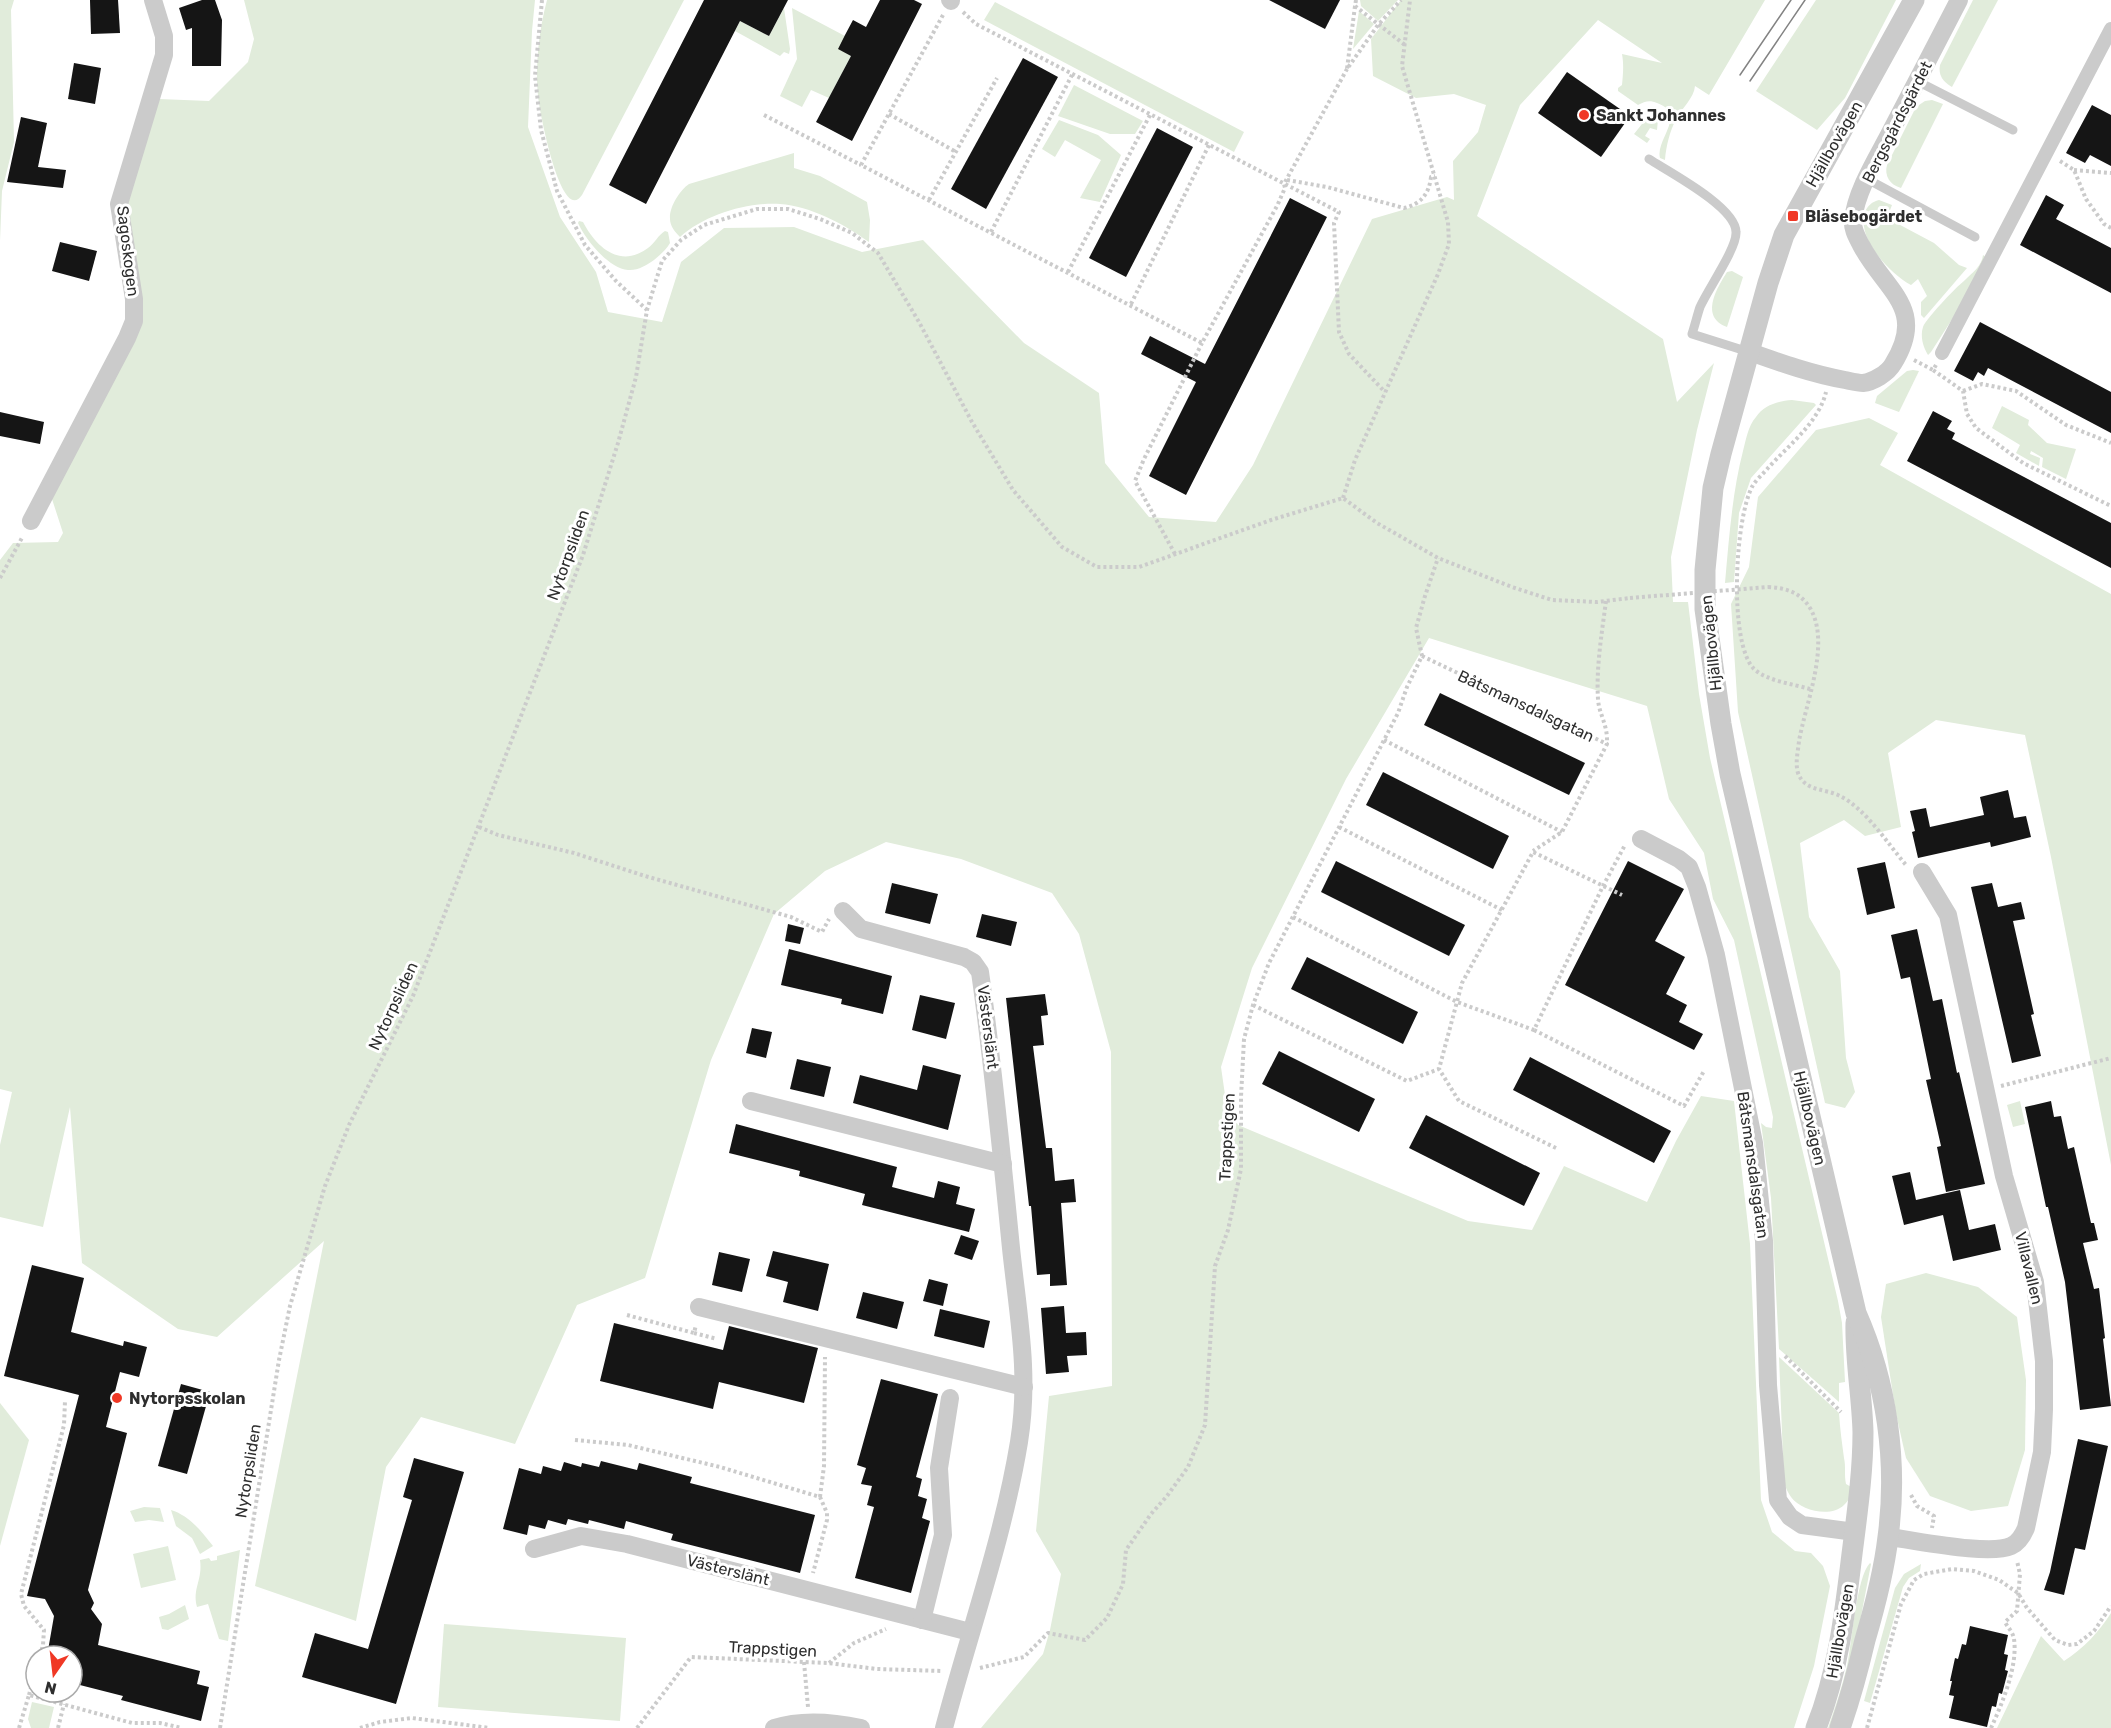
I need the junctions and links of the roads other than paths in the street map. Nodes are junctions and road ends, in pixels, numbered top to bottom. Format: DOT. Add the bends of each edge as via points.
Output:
graph roads {
  1 [pos="153,0"];
  2 [pos="1914,0"];
  3 [pos="1959,0"];
  4 [pos="2111,29"];
  5 [pos="1917,81"];
  6 [pos="2013,130"];
  7 [pos="1649,159"];
  8 [pos="1867,179"];
  9 [pos="1975,237"];
  10 [pos="1749,352"];
  11 [pos="1942,353"];
  12 [pos="31,521"];
  13 [pos="1641,839"];
  14 [pos="1922,872"];
  15 [pos="843,911"];
  16 [pos="751,1101"];
  17 [pos="1003,1164"];
  18 [pos="699,1307"];
  19 [pos="1856,1313"];
  20 [pos="1024,1387"];
  21 [pos="950,1398"];
  22 [pos="1855,1532"];
  23 [pos="1888,1537"];
  24 [pos="534,1549"];
  25 [pos="914,1618"];
  26 [pos="970,1632"];
  27 [pos="852,1727"];
  28 [pos="774,1728"];
  29 [pos="944,1728"];
  30 [pos="1816,1728"];
  31 [pos="1840,1728"];
  1 -- 12 [label="street, Sagoskogen" via="164,36 164,55 119,204 131,271 134,321"];
  2 -- 10 [label="street, Hjällbovägen" via="1784,235"];
  3 -- 5 [label="street, Bergsgårdsgärdet"];
  4 -- 11 [label="street"];
  5 -- 6 [label="lane"];
  5 -- 8 [label="street, Bergsgårdsgärdet"];
  7 -- 10 [label="lane" via="1720,205 1733,221 1737,232 1700,308 1692,334"];
  8 -- 9 [label="lane"];
  8 -- 10 [label="street, Bergsgårdsgärdet" via="1852,223 1868,258 1903,308 1907,321 1907,338 1890,369 1863,383 1829,377"];
  10 -- 19 [label="street, Hjällbovägen" via="1713,488 1705,609 1730,774"];
  13 -- 22 [label="street, Båtsmansdalsgatan" via="1689,867 1716,955 1754,1143 1764,1241 1768,1384 1778,1500 1790,1517 1802,1525"];
  14 -- 23 [label="street, Villavallen" via="1947,915 2004,1176 2035,1282 2044,1361 2042,1452 2026,1528 2012,1546 1973,1548"];
  15 -- 17 [label="street, Västerslänt" via="861,929 964,957 980,972"];
  16 -- 17 [label="street"];
  17 -- 20 [label="street, Västerslänt" via="1024,1350"];
  18 -- 20 [label="street"];
  19 -- 22 [label="street, Hjällbovägen" via="1863,1432"];
  19 -- 23 [label="street, Hjällbovägen" via="1869,1344 1886,1417 1892,1466"];
  20 -- 26 [label="street, Västerslänt" via="1019,1442 999,1532"];
  21 -- 25 [label="street" via="939,1468 943,1535"];
  22 -- 23 [label="street"];
  22 -- 30 [label="street, Hjällbovägen" via="1835,1666"];
  23 -- 31 [label="street, Hjällbovägen" via="1880,1585"];
  24 -- 25 [label="street, Västerslänt" via="581,1536 627,1544"];
  25 -- 26 [label="street, Västerslänt"];
  26 -- 29 [label="street, Västerslänt"];
  27 -- 28 [label="street" via="809,1722"];
}
